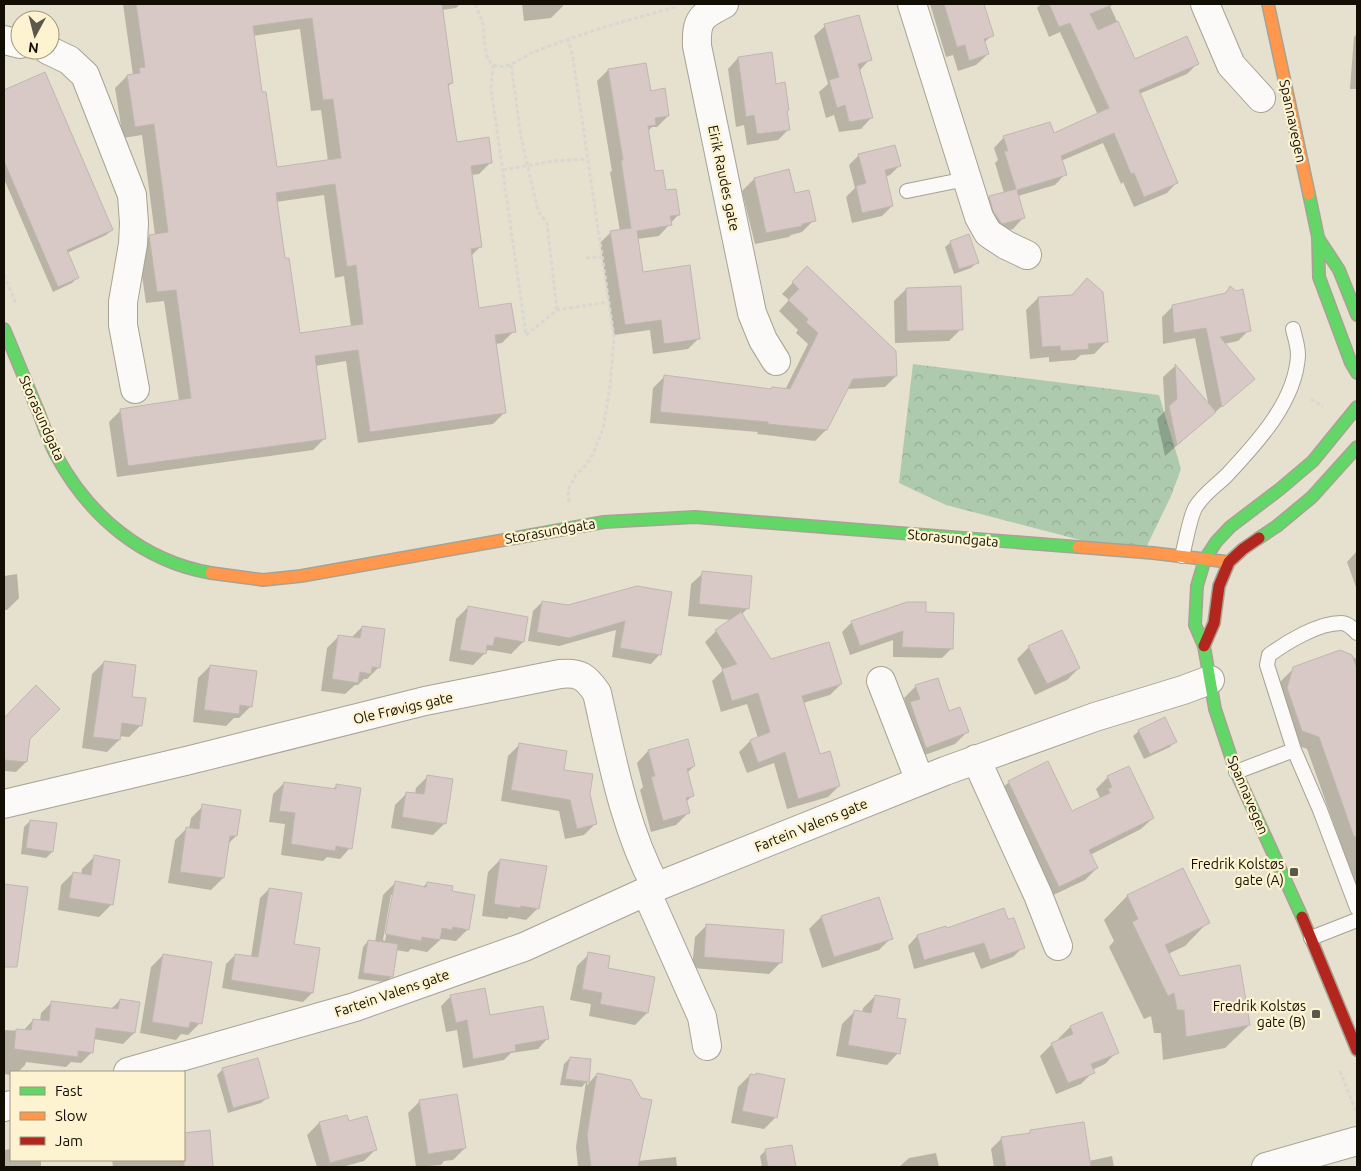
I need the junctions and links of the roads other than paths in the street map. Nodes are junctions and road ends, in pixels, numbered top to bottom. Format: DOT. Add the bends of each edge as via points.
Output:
graph roads {
  1 [pos="912,4"];
  2 [pos="1205,4"];
  3 [pos="1268,4"];
  4 [pos="714,9"];
  5 [pos="60,56"];
  6 [pos="1261,98"];
  7 [pos="966,180"];
  8 [pos="907,192"];
  9 [pos="1318,238"];
  10 [pos="1027,255"];
  11 [pos="1344,269"];
  12 [pos="1319,277"];
  13 [pos="1357,315"];
  14 [pos="4,329"];
  15 [pos="1293,329"];
  16 [pos="776,361"];
  17 [pos="1357,373"];
  18 [pos="135,389"];
  19 [pos="1357,407"];
  20 [pos="1357,447"];
  21 [pos="1182,556"];
  22 [pos="1205,559"];
  23 [pos="1229,562"];
  24 [pos="1357,633"];
  25 [pos="1204,646"];
  26 [pos="880,680"];
  27 [pos="1210,680"];
  28 [pos="1294,750"];
  29 [pos="976,759"];
  30 [pos="1236,772"];
  31 [pos="920,781"];
  32 [pos="4,804"];
  33 [pos="651,889"];
  34 [pos="1357,908"];
  35 [pos="1357,920"];
  36 [pos="1311,938"];
  37 [pos="1058,946"];
  38 [pos="707,1046"];
  39 [pos="1357,1050"];
  40 [pos="131,1071"];
  41 [pos="1357,1141"];
  42 [pos="1266,1167"];
  1 -- 7 [label="street"];
  2 -- 6 [label="street" via="1231,65"];
  3 -- 9 [label="main road, Spannavegen"];
  4 -- 16 [label="street, Eirik Raudes gate" via="696,31 697,46 752,313"];
  5 -- 18 [label="street" via="85,75 132,195 133,244 123,302"];
  7 -- 8 [label="lane"];
  7 -- 10 [label="street" via="988,233"];
  9 -- 11 [label="main road, Spannavegen"];
  9 -- 12 [label="main road, Spannavegen"];
  11 -- 12 [label="lane"];
  11 -- 13 [label="main road, Spannavegen"];
  12 -- 17 [label="main road, Spannavegen"];
  14 -- 21 [label="main road, Storasundgata" via="56,455 84,498 116,531 154,556 193,570 262,580 301,576 604,522 695,516"];
  15 -- 21 [label="lane" via="1298,355 1286,399 1261,435 1195,509"];
  19 -- 22 [label="main road, Spannavegen" via="1313,461 1230,528"];
  20 -- 23 [label="main road" via="1312,497"];
  21 -- 22 [label="main road, Storasundgata"];
  22 -- 23 [label="main road, Storasundgata"];
  22 -- 25 [label="main road, Spannavegen" via="1197,586 1195,625"];
  23 -- 25 [label="main road" via="1220,586 1214,623"];
  24 -- 28 [label="lane" via="1342,622 1286,642 1269,655 1267,665"];
  25 -- 27 [label="main road, Spannavegen"];
  26 -- 31 [label="street"];
  27 -- 29 [label="street, Fartein Valens gate"];
  27 -- 30 [label="main road, Spannavegen" via="1215,709"];
  28 -- 30 [label="lane"];
  28 -- 34 [label="lane"];
  29 -- 31 [label="street, Fartein Valens gate"];
  29 -- 37 [label="street"];
  30 -- 36 [label="main road, Spannavegen"];
  31 -- 33 [label="street, Fartein Valens gate"];
  32 -- 33 [label="street, Ole Frøvigs gate" via="425,701 574,672 588,680 597,693 622,799"];
  33 -- 38 [label="street" via="702,1017"];
  33 -- 40 [label="street, Fartein Valens gate" via="524,947 364,1004"];
  35 -- 36 [label="lane"];
  36 -- 39 [label="main road, Spannavegen"];
  41 -- 42 [label="street"];
}
